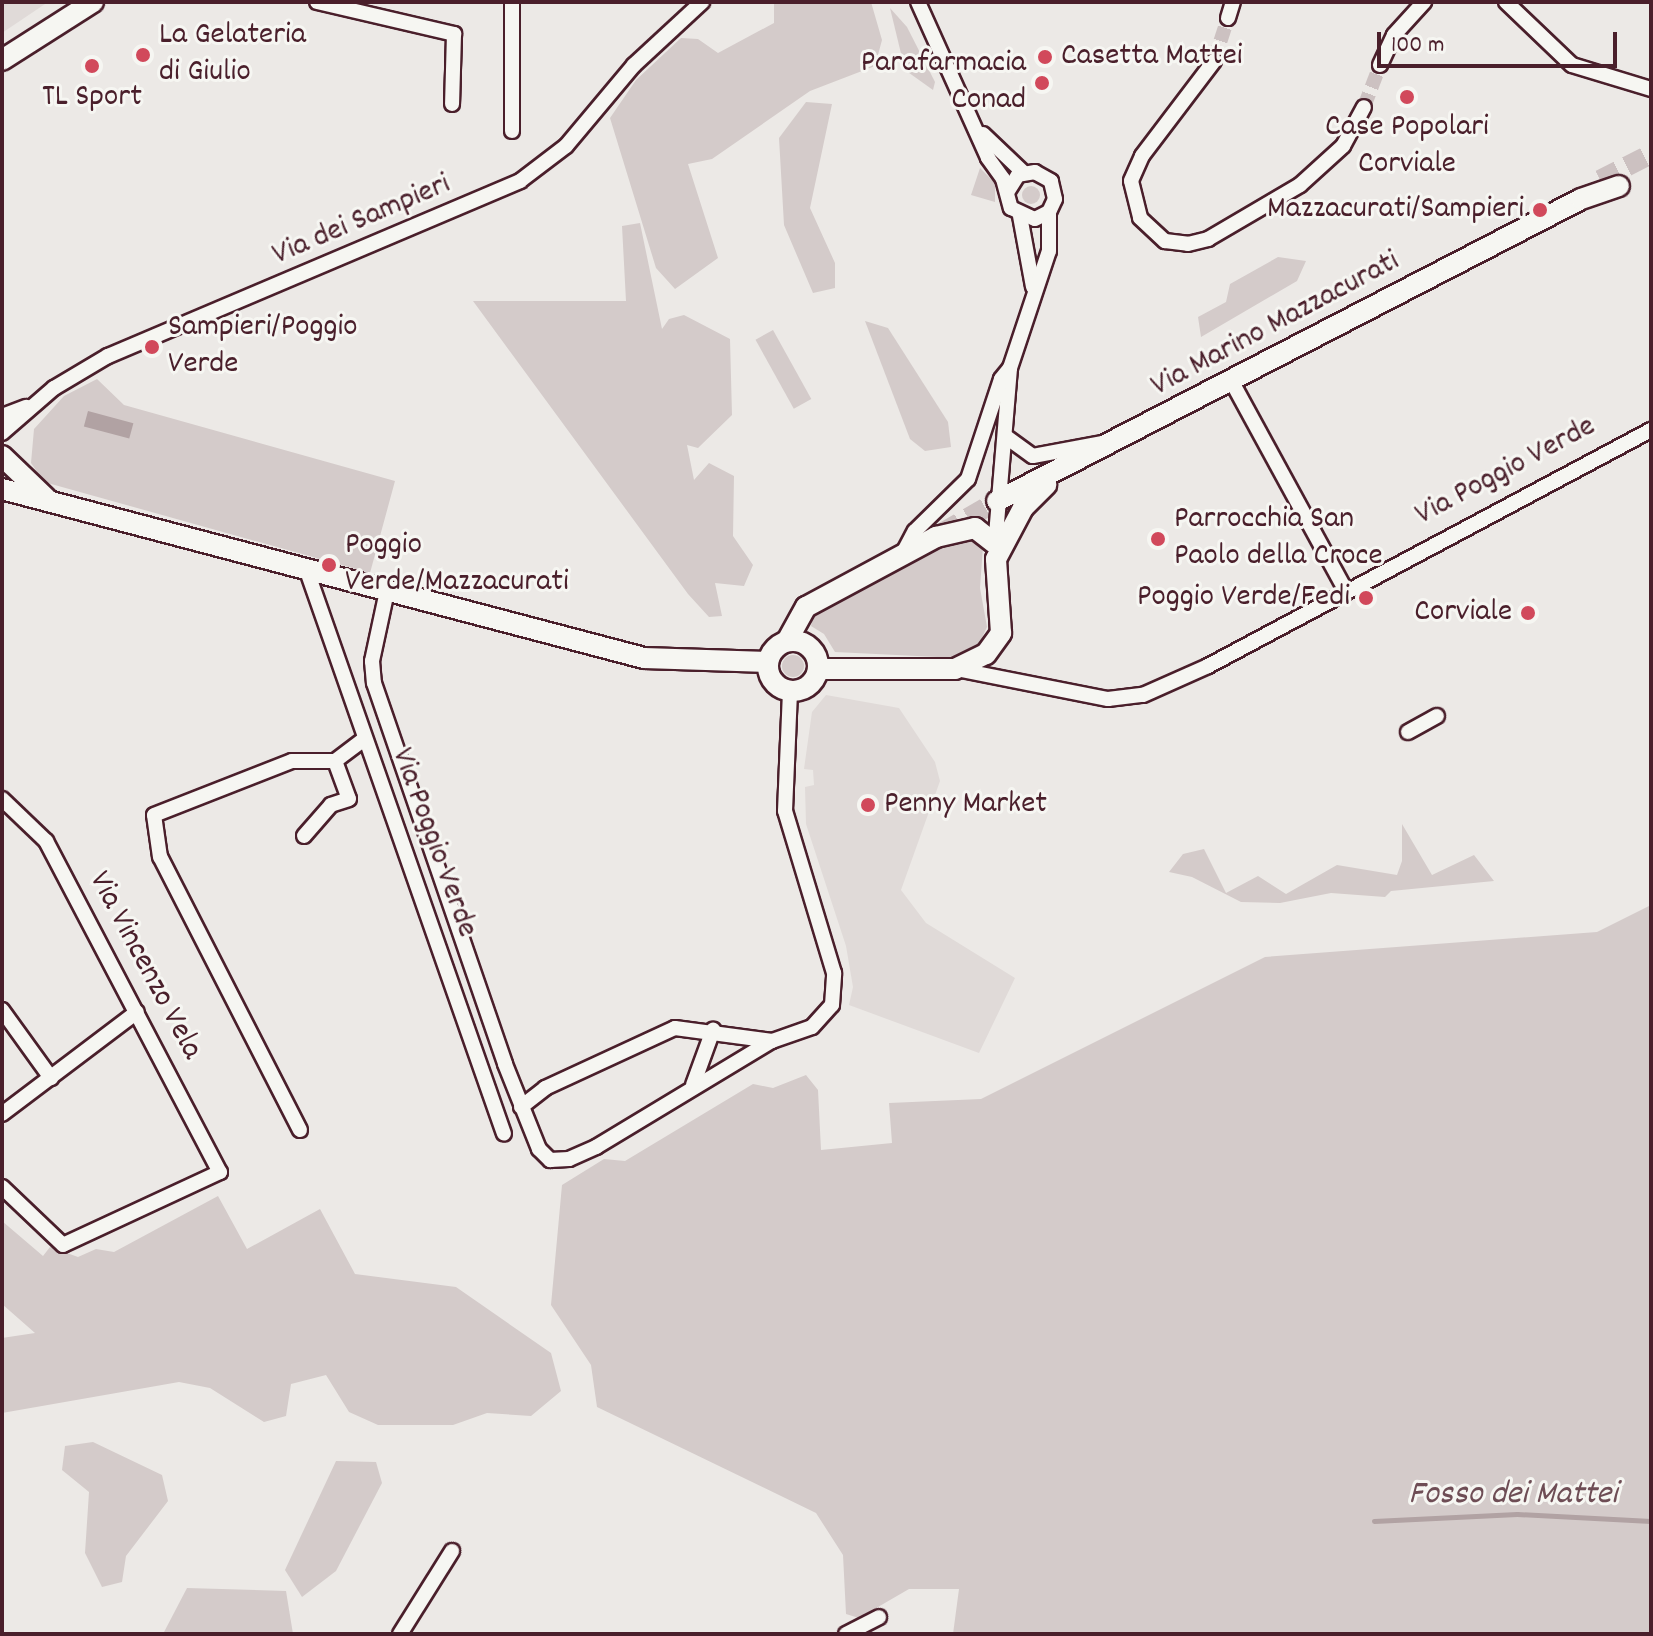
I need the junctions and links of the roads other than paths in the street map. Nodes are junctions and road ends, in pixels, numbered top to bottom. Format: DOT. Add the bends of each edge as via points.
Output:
graph roads {
  1 [pos="93,2"];
  2 [pos="317,2"];
  3 [pos="512,2"];
  4 [pos="702,2"];
  5 [pos="1233,2"];
  6 [pos="1424,2"];
  7 [pos="1506,2"];
  8 [pos="916,5"];
  9 [pos="1228,18"];
  10 [pos="2,60"];
  11 [pos="1214,61"];
  12 [pos="1380,65"];
  13 [pos="1651,89"];
  14 [pos="452,104"];
  15 [pos="1364,107"];
  16 [pos="976,124"];
  17 [pos="512,131"];
  18 [pos="1024,173"];
  19 [pos="1609,183"];
  20 [pos="1008,191"];
  21 [pos="1049,212"];
  22 [pos="1020,216"];
  23 [pos="1033,287"];
  24 [pos="1010,368"];
  25 [pos="1232,382"];
  26 [pos="30,406"];
  27 [pos="2,416"];
  28 [pos="1651,430"];
  29 [pos="2,433"];
  30 [pos="1005,436"];
  31 [pos="1116,443"];
  32 [pos="2,456"];
  33 [pos="1072,466"];
  34 [pos="2,489"];
  35 [pos="49,500"];
  36 [pos="997,501"];
  37 [pos="995,551"];
  38 [pos="902,555"];
  39 [pos="307,571"];
  40 [pos="387,591"];
  41 [pos="1346,591"];
  42 [pos="787,641"];
  43 [pos="768,662"];
  44 [pos="819,669"];
  45 [pos="955,669"];
  46 [pos="790,691"];
  47 [pos="1437,716"];
  48 [pos="1408,732"];
  49 [pos="364,739"];
  50 [pos="335,761"];
  51 [pos="2,799"];
  52 [pos="304,836"];
  53 [pos="2,1010"];
  54 [pos="137,1012"];
  55 [pos="713,1030"];
  56 [pos="772,1041"];
  57 [pos="51,1078"];
  58 [pos="693,1086"];
  59 [pos="521,1107"];
  60 [pos="2,1114"];
  61 [pos="300,1130"];
  62 [pos="504,1134"];
  63 [pos="2,1187"];
  64 [pos="452,1551"];
  65 [pos="879,1617"];
  66 [pos="400,1634"];
  67 [pos="846,1634"];
  1 -- 10 [label="street"];
  2 -- 14 [label="street" via="454,34"];
  3 -- 17 [label="street"];
  4 -- 26 [label="street, Via dei Sampieri" via="634,65 566,146 520,181 108,356"];
  5 -- 9 [label="street"];
  6 -- 12 [label="street" via="1394,35"];
  7 -- 13 [label="street" via="1572,65"];
  8 -- 16 [label="street"];
  11 -- 15 [label="street" via="1142,156 1131,181 1140,218 1165,241 1188,244 1208,239 1300,185 1343,146"];
  16 -- 18 [label="street"];
  16 -- 20 [label="street"];
  18 -- 20 [label="street"];
  18 -- 21 [label="street" via="1041,173 1051,181 1055,199"];
  19 -- 25 [label="street, Via Marino Mazzacurati"];
  20 -- 22 [label="street" via="1009,205"];
  21 -- 22 [label="street" via="1035,219"];
  21 -- 23 [label="street" via="1049,251"];
  22 -- 23 [label="street"];
  23 -- 24 [label="street"];
  24 -- 30 [label="street"];
  24 -- 38 [label="street" via="1001,379 968,479 915,531"];
  25 -- 31 [label="street, Via Marino Mazzacurati"];
  25 -- 41 [label="street"];
  26 -- 27 [label="street"];
  26 -- 29 [label="street, Via dei Sampieri"];
  28 -- 41 [label="street, Via Poggio Verde"];
  30 -- 31 [label="street" via="1033,456 1092,441"];
  30 -- 36 [label="street"];
  31 -- 33 [label="street, Via Marino Mazzacurati"];
  32 -- 35 [label="street"];
  33 -- 36 [label="street, Via Marino Mazzacurati"];
  33 -- 37 [label="street" via="1023,508"];
  34 -- 35 [label="street"];
  35 -- 39 [label="street"];
  36 -- 37 [label="street"];
  37 -- 38 [label="street" via="975,528 936,537"];
  37 -- 45 [label="street" via="998,642"];
  38 -- 42 [label="street" via="806,607"];
  39 -- 40 [label="street"];
  39 -- 49 [label="street, Via Poggio Verde"];
  40 -- 43 [label="street" via="644,658"];
  40 -- 59 [label="street" via="372,661 374,683"];
  41 -- 45 [label="street, Via Poggio Verde" via="1208,666 1134,698 1108,699"];
  42 -- 43 [label="street" via="776,647"];
  42 -- 44 [label="street" via="810,648"];
  43 -- 46 [label="street" via="774,682"];
  44 -- 45 [label="street"];
  44 -- 46 [label="street" via="809,686"];
  46 -- 56 [label="street" via="785,811 836,990 821,1020"];
  47 -- 48 [label="street"];
  49 -- 50 [label="street"];
  49 -- 62 [label="street, Via Poggio Verde"];
  50 -- 52 [label="street" via="349,799 331,805"];
  50 -- 61 [label="street" via="292,761 154,815 160,857"];
  51 -- 54 [label="street, Via Vincenzo Vela" via="46,841"];
  53 -- 57 [label="street"];
  54 -- 57 [label="street"];
  54 -- 63 [label="street, Via Vincenzo Vela" via="220,1172 63,1245"];
  55 -- 56 [label="street"];
  55 -- 58 [label="street"];
  55 -- 59 [label="street" via="669,1030 545,1088"];
  56 -- 58 [label="street"];
  57 -- 60 [label="street"];
  58 -- 59 [label="street" via="596,1147 562,1161 541,1154"];
  64 -- 66 [label="street"];
  65 -- 67 [label="street"];
}
